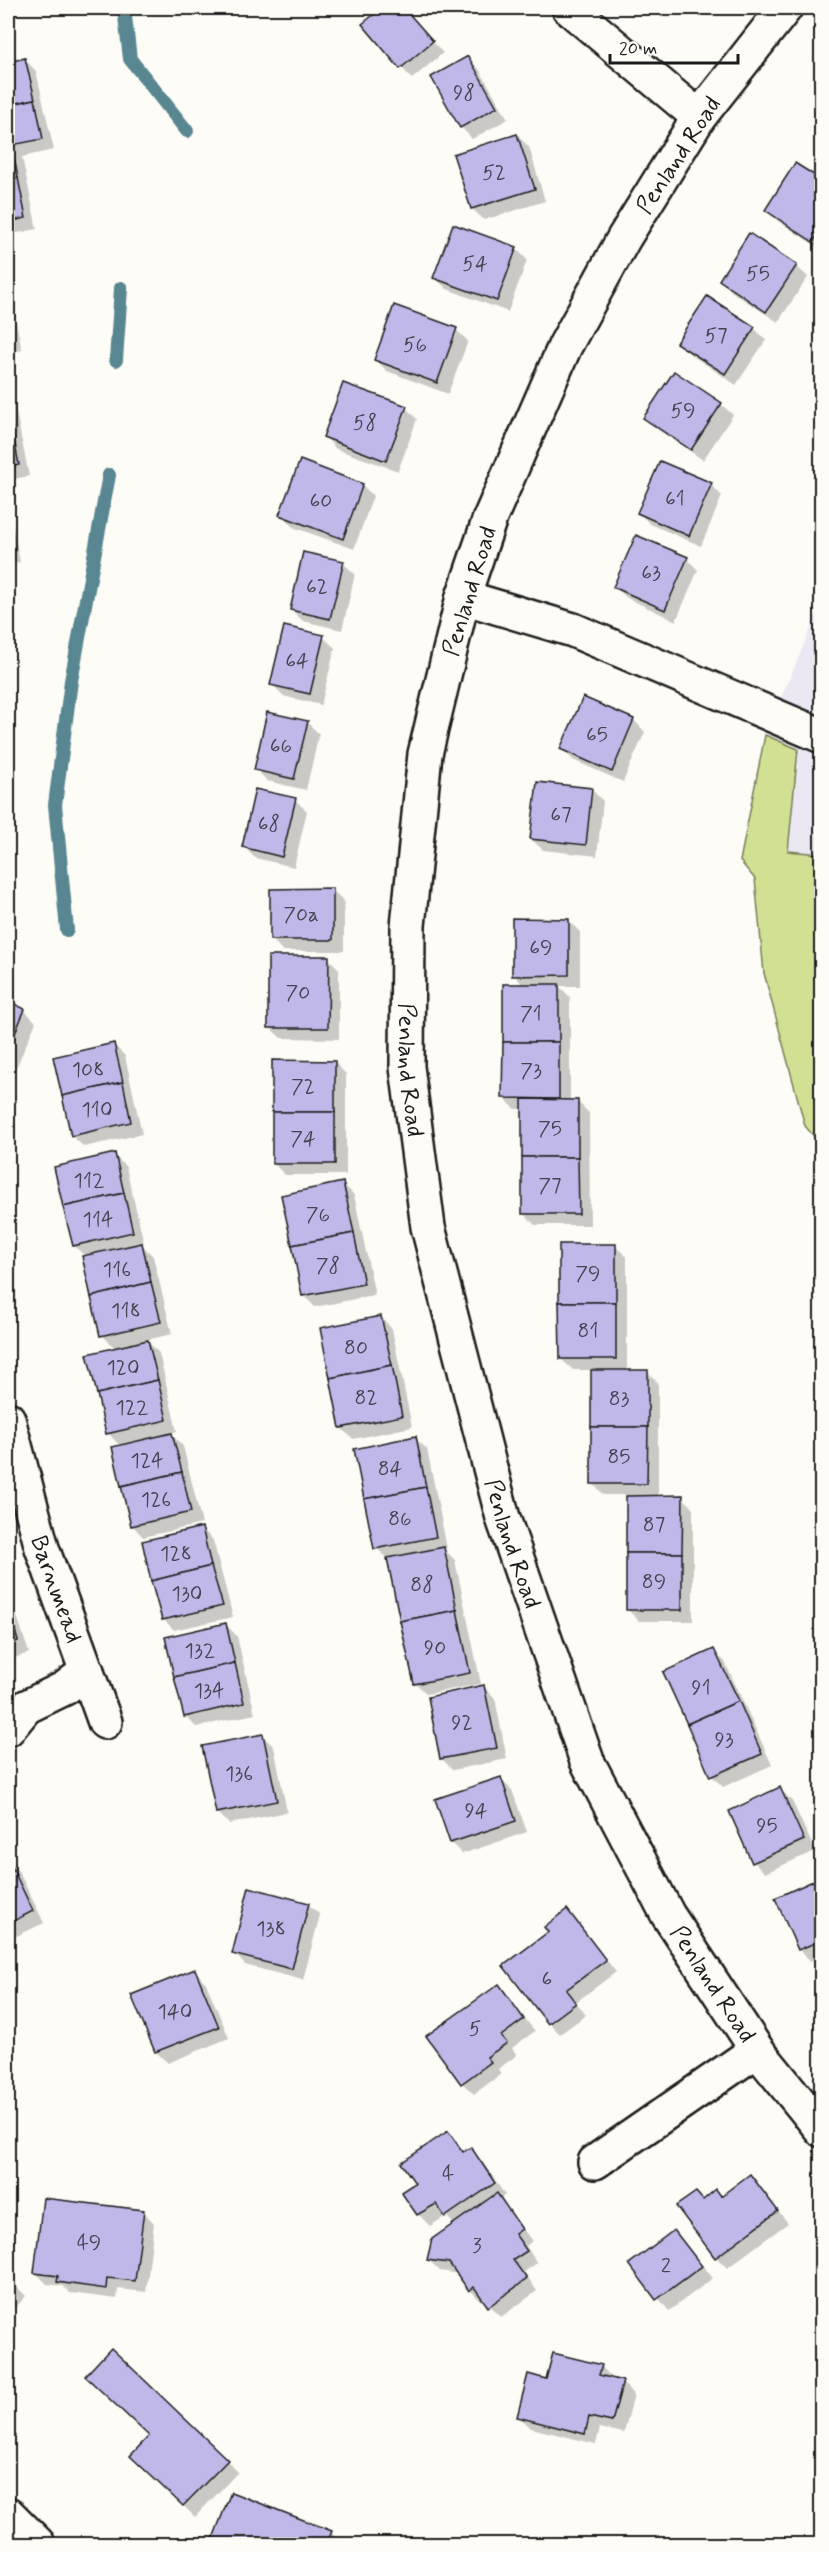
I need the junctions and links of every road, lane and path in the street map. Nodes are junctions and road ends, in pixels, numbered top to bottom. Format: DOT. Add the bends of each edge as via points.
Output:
graph roads {
  1 [pos="569,8"];
  2 [pos="785,8"];
  3 [pos="699,117"];
  4 [pos="463,597"];
  5 [pos="822,736"];
  6 [pos="8,1419"];
  7 [pos="87,1671"];
  8 [pos="105,1722"];
  9 [pos="8,1729"];
  10 [pos="757,2050"];
  11 [pos="822,2130"];
  12 [pos="595,2162"];
  13 [pos="8,2514"];
  14 [pos="38,2544"];
  1 -- 3 [label="street"];
  2 -- 3 [label="street, Penland Road"];
  3 -- 4 [label="street, Penland Road" via="624,238 565,346 490,518"];
  4 -- 5 [label="street" via="573,630"];
  4 -- 10 [label="street, Penland Road" via="425,754 408,927 407,1067 428,1227 503,1518 587,1761 668,1915"];
  6 -- 7 [label="street, Barnmead" via="42,1548"];
  7 -- 8 [label="street, Barnmead"];
  7 -- 9 [label="street" via="65,1688 26,1707"];
  10 -- 11 [label="street, Penland Road"];
  10 -- 12 [label="street"];
  13 -- 14 [label="street"];
}
